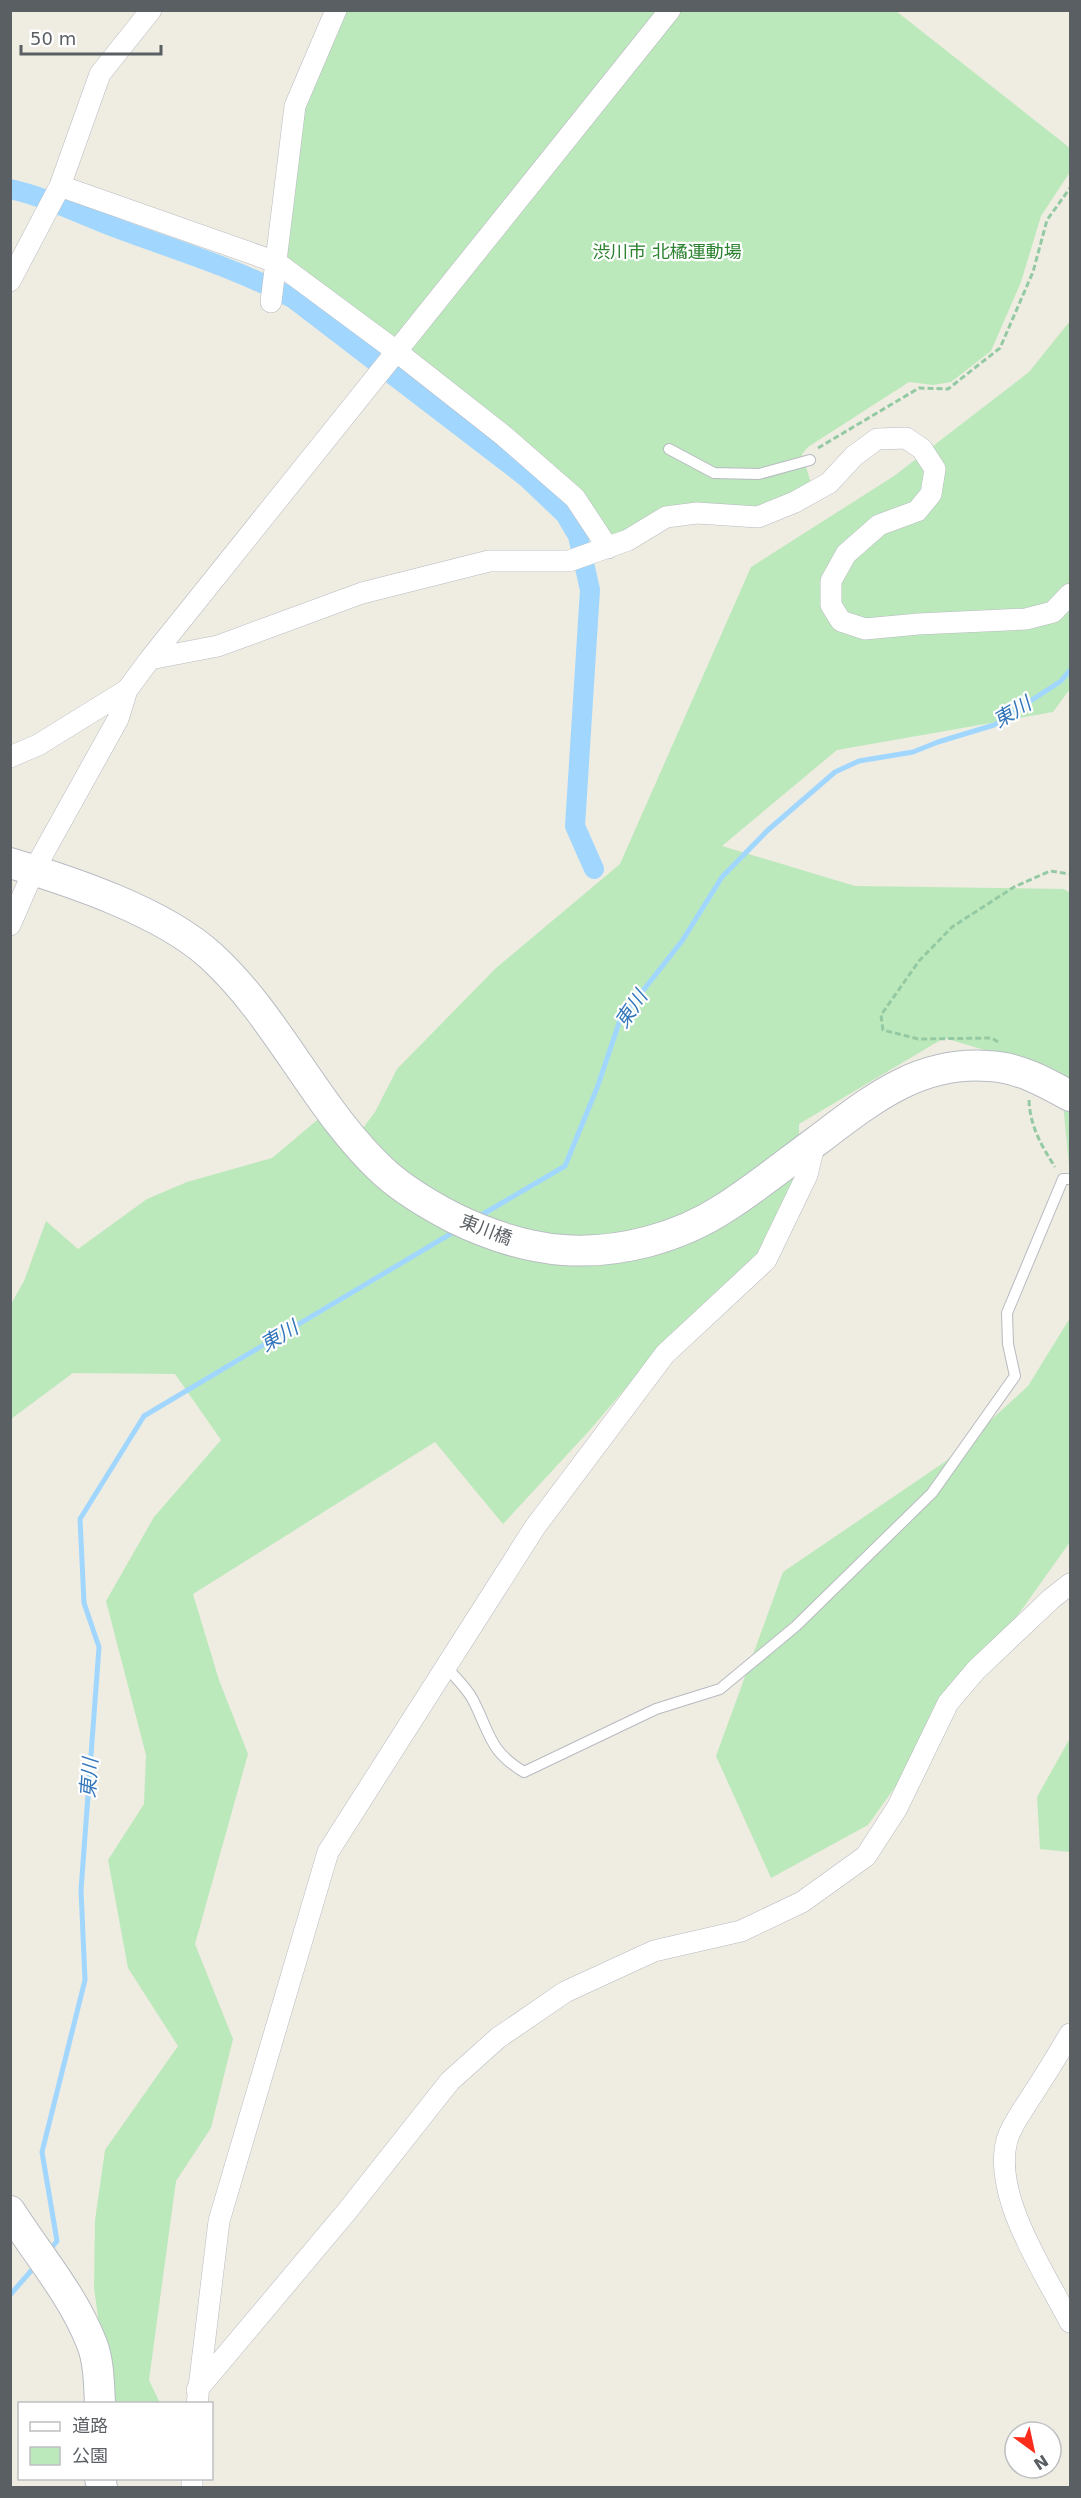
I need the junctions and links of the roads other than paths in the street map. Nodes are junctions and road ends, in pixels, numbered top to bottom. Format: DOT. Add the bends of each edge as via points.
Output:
graph roads {
  1 [pos="151,10"];
  2 [pos="336,10"];
  3 [pos="670,10"];
  4 [pos="60,186"];
  5 [pos="276,262"];
  6 [pos="10,281"];
  7 [pos="271,302"];
  8 [pos="394,354"];
  9 [pos="669,449"];
  10 [pos="810,460"];
  11 [pos="604,550"];
  12 [pos="1071,594"];
  13 [pos="150,658"];
  14 [pos="127,690"];
  15 [pos="10,757"];
  16 [pos="22,867"];
  17 [pos="10,925"];
  18 [pos="1071,1096"];
  19 [pos="815,1142"];
  20 [pos="1067,1179"];
  21 [pos="1071,1584"];
  22 [pos="446,1667"];
  23 [pos="1071,2034"];
  24 [pos="10,2211"];
  25 [pos="1071,2322"];
  26 [pos="197,2397"];
  27 [pos="100,2402"];
  1 -- 4 [label="street" via="100,74"];
  2 -- 5 [label="street" via="295,106"];
  3 -- 8 [label="street"];
  4 -- 5 [label="street"];
  4 -- 6 [label="street"];
  5 -- 7 [label="street"];
  5 -- 8 [label="street"];
  8 -- 11 [label="street" via="504,436 575,498"];
  8 -- 13 [label="street"];
  9 -- 10 [label="lane" via="714,473 759,474"];
  11 -- 12 [label="street" via="666,517 697,513 758,517 829,483 854,456 877,439 906,438 922,449 935,469 931,494 917,511 879,525 846,554 831,581 831,605 842,621 865,629 1026,619 1053,612"];
  11 -- 13 [label="street" via="569,561 489,561 362,593 218,646"];
  13 -- 14 [label="street"];
  14 -- 15 [label="street" via="46,740"];
  14 -- 16 [label="street" via="118,718"];
  16 -- 17 [label="street"];
  16 -- 19 [label="street, 東川橋" via="128,905 175,930 211,956 280,1038 343,1126 386,1174 434,1208 500,1237 530,1246 567,1250 599,1249 661,1238 723,1209"];
  18 -- 19 [label="street, 東川橋" via="1011,1069 955,1066 923,1074 866,1102"];
  19 -- 22 [label="street" via="807,1175 766,1260 665,1354 535,1527"];
  20 -- 22 [label="lane" via="1007,1313 1015,1376 932,1493 796,1626 720,1689 656,1709 524,1772 492,1745 472,1698"];
  21 -- 26 [label="street" via="976,1670 948,1703 897,1808 866,1856 802,1902 741,1931 654,1951 565,1992 498,2038 450,2081"];
  22 -- 26 [label="street" via="328,1852 219,2221"];
  23 -- 25 [label="street" via="1007,2139 1004,2164 1005,2183 1020,2225"];
  24 -- 27 [label="street" via="64,2288 93,2345"];
}
